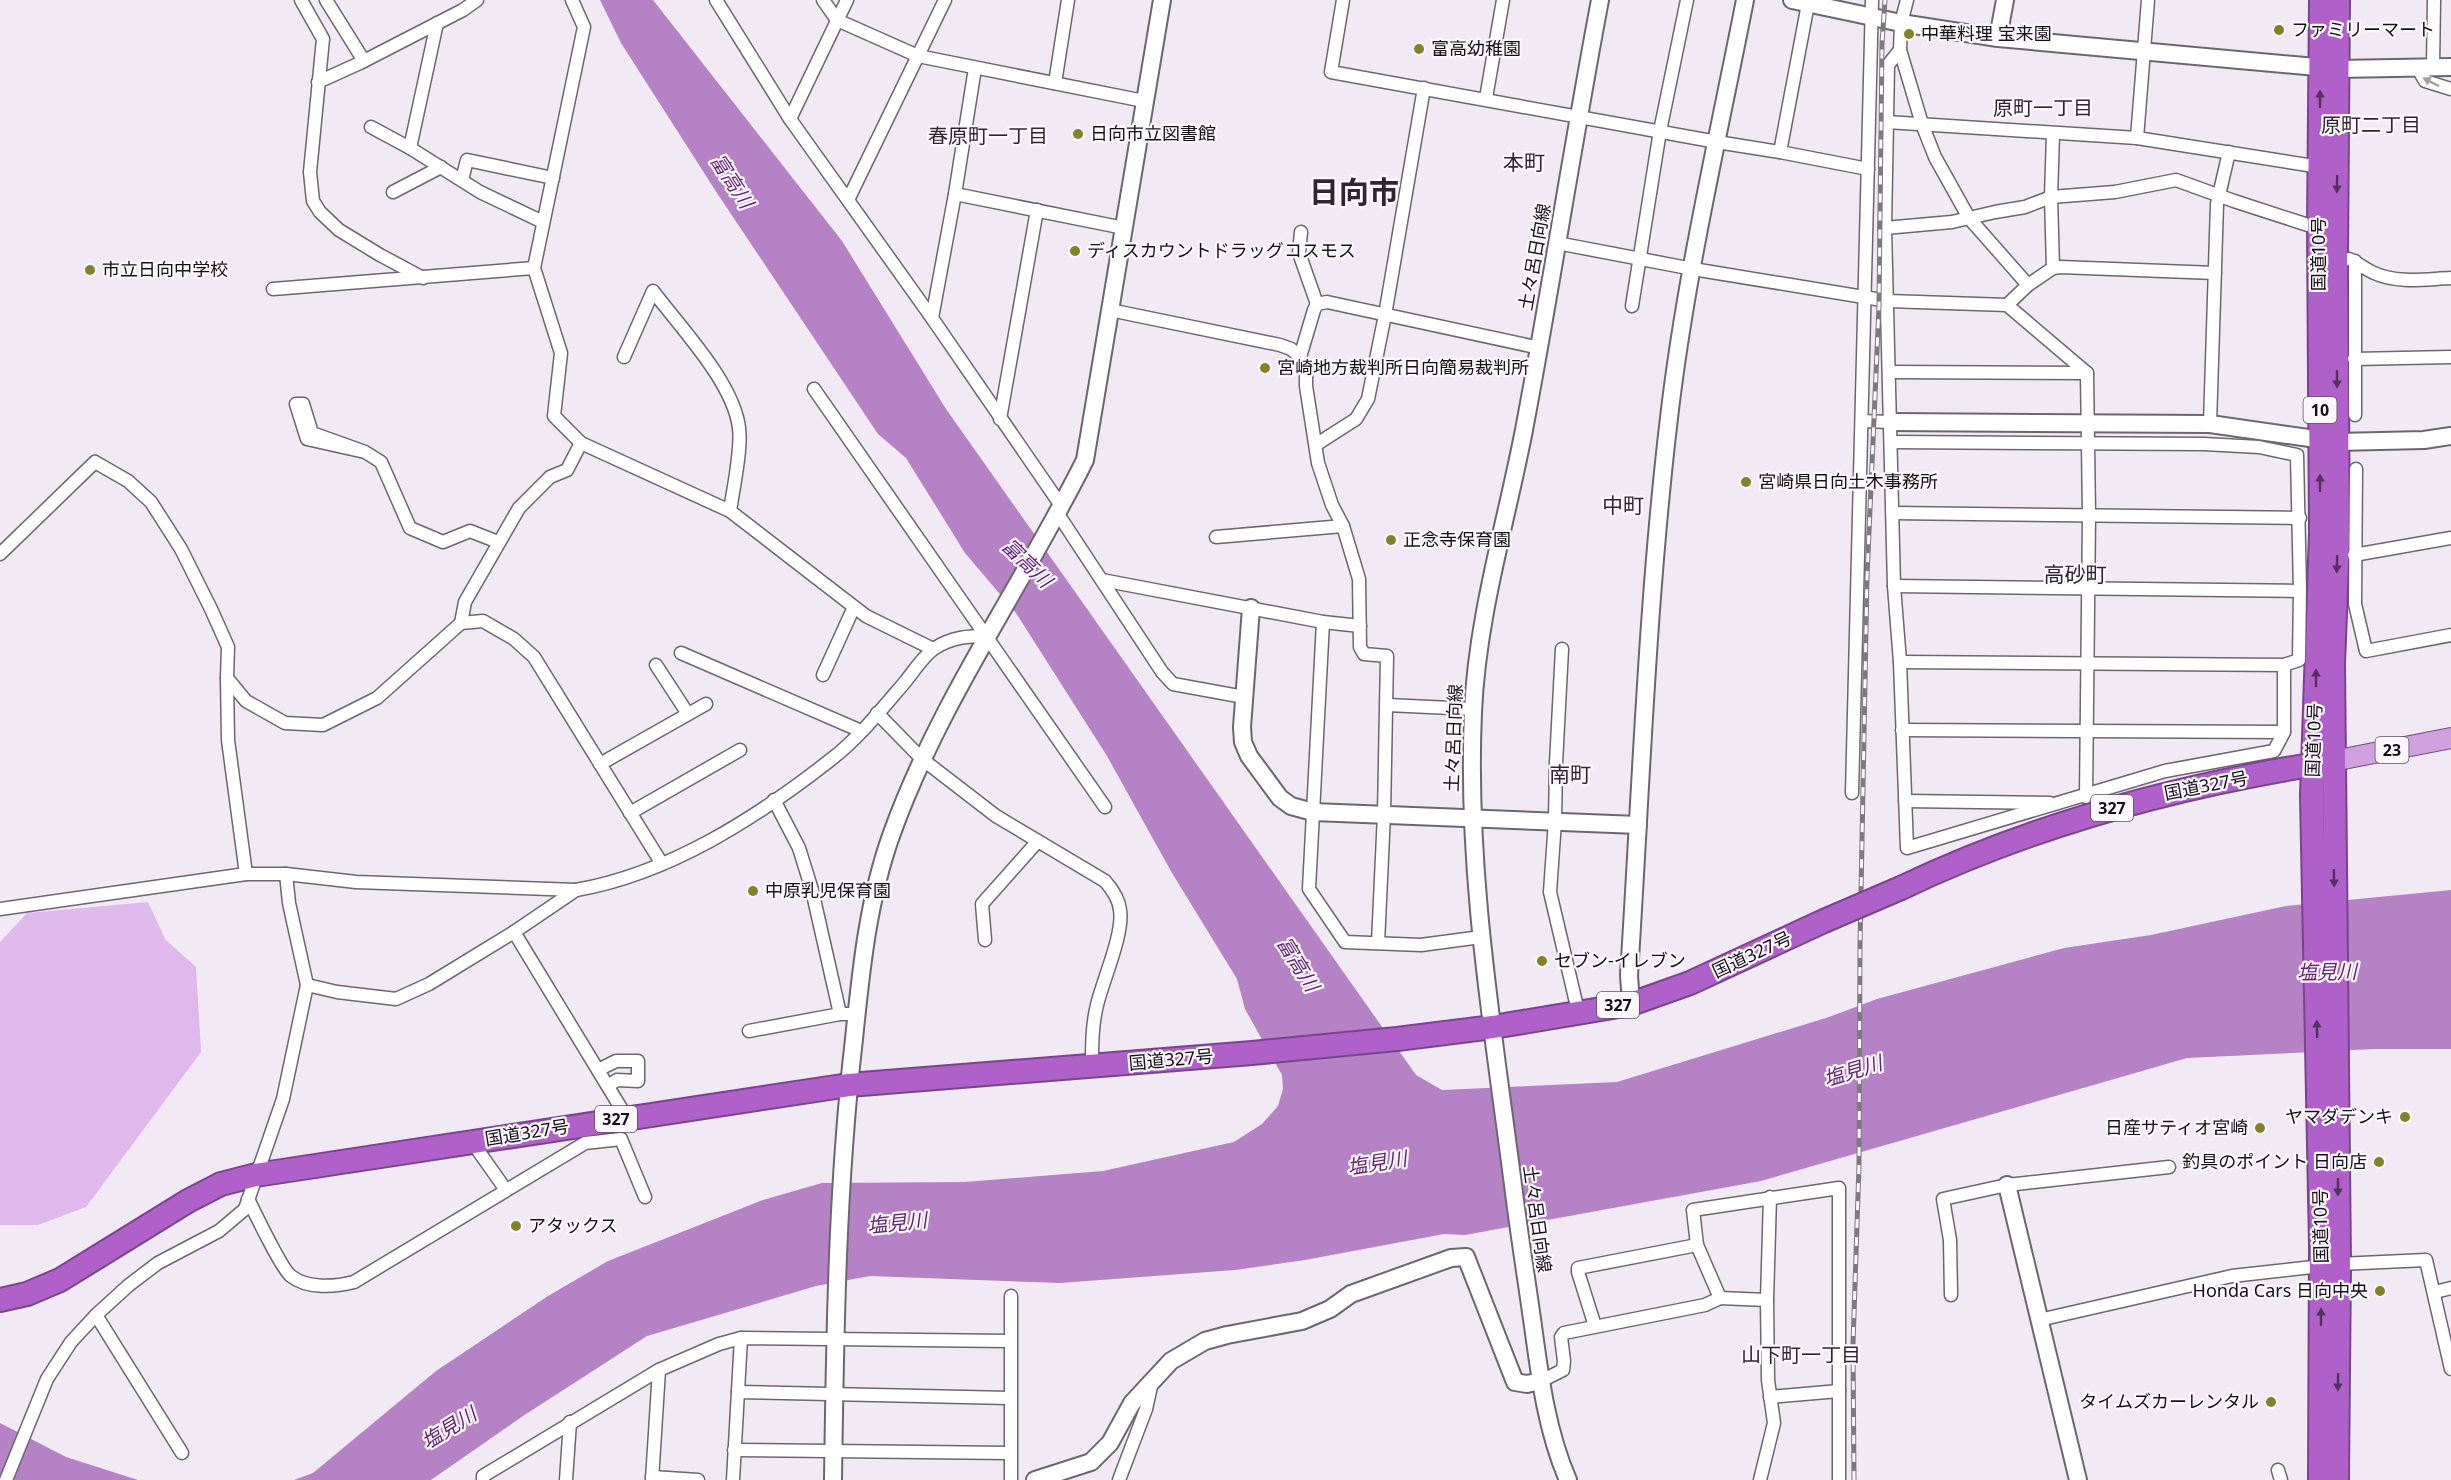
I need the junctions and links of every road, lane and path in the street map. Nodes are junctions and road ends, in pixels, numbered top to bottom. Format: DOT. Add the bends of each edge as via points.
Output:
graph roads {
  1 [pos="301,0"];
  2 [pos="326,0"];
  3 [pos="477,0"];
  4 [pos="572,0"];
  5 [pos="716,0"];
  6 [pos="823,0"];
  7 [pos="847,0"];
  8 [pos="945,0"];
  9 [pos="1068,0"];
  10 [pos="1162,0"];
  11 [pos="1343,0"];
  12 [pos="1503,0"];
  13 [pos="1600,0"];
  14 [pos="1687,0"];
  15 [pos="1745,0"];
  16 [pos="1907,0"];
  17 [pos="2005,0"];
  18 [pos="2148,0"];
  19 [pos="2321,0"];
  20 [pos="2338,0"];
  21 [pos="2434,0"];
  22 [pos="1800,2"];
  23 [pos="1872,8"];
  24 [pos="837,21"];
  25 [pos="437,23"];
  26 [pos="1901,23"];
  27 [pos="1998,38"];
  28 [pos="1900,50"];
  29 [pos="2144,52"];
  30 [pos="918,56"];
  31 [pos="364,61"];
  32 [pos="2425,67"];
  33 [pos="2451,67"];
  34 [pos="975,68"];
  35 [pos="2329,68"];
  36 [pos="318,82"];
  37 [pos="1055,83"];
  38 [pos="1424,88"];
  39 [pos="2451,89"];
  40 [pos="1485,98"];
  41 [pos="1144,101"];
  42 [pos="1578,115"];
  43 [pos="790,119"];
  44 [pos="1887,122"];
  45 [pos="1922,124"];
  46 [pos="370,127"];
  47 [pos="1660,132"];
  48 [pos="2053,134"];
  49 [pos="2137,138"];
  50 [pos="1718,142"];
  51 [pos="410,148"];
  52 [pos="1780,152"];
  53 [pos="2229,152"];
  54 [pos="441,167"];
  55 [pos="2320,167"];
  56 [pos="1868,169"];
  57 [pos="553,178"];
  58 [pos="462,180"];
  59 [pos="393,192"];
  60 [pos="955,194"];
  61 [pos="2219,195"];
  62 [pos="2051,197"];
  63 [pos="848,200"];
  64 [pos="1037,210"];
  65 [pos="1969,218"];
  66 [pos="543,222"];
  67 [pos="2319,226"];
  68 [pos="1124,228"];
  69 [pos="1885,228"];
  70 [pos="1301,232"];
  71 [pos="1557,243"];
  72 [pos="2345,259"];
  73 [pos="1640,260"];
  74 [pos="534,268"];
  75 [pos="2054,268"];
  76 [pos="1693,269"];
  77 [pos="2215,273"];
  78 [pos="423,278"];
  79 [pos="2451,278"];
  80 [pos="2028,285"];
  81 [pos="273,289"];
  82 [pos="1865,298"];
  83 [pos="1888,302"];
  84 [pos="1317,304"];
  85 [pos="2007,304"];
  86 [pos="1632,306"];
  87 [pos="1110,310"];
  88 [pos="1385,315"];
  89 [pos="932,318"];
  90 [pos="1540,348"];
  91 [pos="624,357"];
  92 [pos="1300,357"];
  93 [pos="2451,357"];
  94 [pos="2354,359"];
  95 [pos="1890,372"];
  96 [pos="2087,374"];
  97 [pos="814,389"];
  98 [pos="303,404"];
  99 [pos="2355,415"];
  100 [pos="1000,419"];
  101 [pos="1862,421"];
  102 [pos="1891,422"];
  103 [pos="2087,424"];
  104 [pos="2210,424"];
  105 [pos="2451,436"];
  106 [pos="2329,441"];
  107 [pos="1891,442"];
  108 [pos="581,443"];
  109 [pos="1317,444"];
  110 [pos="2088,444"];
  111 [pos="2356,469"];
  112 [pos="730,511"];
  113 [pos="1893,513"];
  114 [pos="1058,515"];
  115 [pos="2089,515"];
  116 [pos="2300,518"];
  117 [pos="1343,526"];
  118 [pos="1216,537"];
  119 [pos="2451,538"];
  120 [pos="498,542"];
  121 [pos="0,554"];
  122 [pos="2354,555"];
  123 [pos="1102,580"];
  124 [pos="1894,586"];
  125 [pos="2087,588"];
  126 [pos="2301,591"];
  127 [pos="854,607"];
  128 [pos="1251,608"];
  129 [pos="460,622"];
  130 [pos="1323,622"];
  131 [pos="1360,626"];
  132 [pos="988,634"];
  133 [pos="2451,635"];
  134 [pos="933,648"];
  135 [pos="1562,649"];
  136 [pos="681,653"];
  137 [pos="1900,662"];
  138 [pos="2086,662"];
  139 [pos="656,665"];
  140 [pos="2284,665"];
  141 [pos="823,675"];
  142 [pos="227,678"];
  143 [pos="1244,697"];
  144 [pos="706,704"];
  145 [pos="1387,705"];
  146 [pos="1473,709"];
  147 [pos="877,713"];
  148 [pos="688,714"];
  149 [pos="1902,730"];
  150 [pos="861,731"];
  151 [pos="2086,732"];
  152 [pos="2284,732"];
  153 [pos="2451,738"];
  154 [pos="740,750"];
  155 [pos="922,759"];
  156 [pos="2324,763"];
  157 [pos="600,764"];
  158 [pos="1852,793"];
  159 [pos="2086,797"];
  160 [pos="774,801"];
  161 [pos="1905,801"];
  162 [pos="2063,804"];
  163 [pos="1105,807"];
  164 [pos="1313,812"];
  165 [pos="630,813"];
  166 [pos="1384,814"];
  167 [pos="1472,817"];
  168 [pos="1556,821"];
  169 [pos="1638,825"];
  170 [pos="1038,841"];
  171 [pos="662,864"];
  172 [pos="246,874"];
  173 [pos="286,874"];
  174 [pos="576,890"];
  175 [pos="0,909"];
  176 [pos="514,932"];
  177 [pos="1481,937"];
  178 [pos="985,940"];
  179 [pos="1378,943"];
  180 [pos="307,985"];
  181 [pos="1631,1004"];
  182 [pos="1578,1011"];
  183 [pos="848,1014"];
  184 [pos="749,1031"];
  185 [pos="1494,1035"];
  186 [pos="1092,1066"];
  187 [pos="598,1070"];
  188 [pos="849,1085"];
  189 [pos="608,1086"];
  190 [pos="627,1118"];
  191 [pos="472,1142"];
  192 [pos="2169,1167"];
  193 [pos="256,1176"];
  194 [pos="2007,1185"];
  195 [pos="506,1190"];
  196 [pos="645,1197"];
  197 [pos="1770,1197"];
  198 [pos="248,1199"];
  199 [pos="1697,1245"];
  200 [pos="2330,1265"];
  201 [pos="2451,1288"];
  202 [pos="2435,1292"];
  203 [pos="1951,1295"];
  204 [pos="1011,1296"];
  205 [pos="1720,1298"];
  206 [pos="0,1300"];
  207 [pos="1767,1300"];
  208 [pos="96,1315"];
  209 [pos="2039,1320"];
  210 [pos="1595,1326"];
  211 [pos="741,1338"];
  212 [pos="836,1339"];
  213 [pos="1009,1341"];
  214 [pos="2448,1343"];
  215 [pos="2451,1369"];
  216 [pos="659,1370"];
  217 [pos="1153,1380"];
  218 [pos="1541,1380"];
  219 [pos="1839,1391"];
  220 [pos="738,1392"];
  221 [pos="835,1394"];
  222 [pos="1770,1397"];
  223 [pos="1010,1398"];
  224 [pos="570,1422"];
  225 [pos="734,1450"];
  226 [pos="833,1451"];
  227 [pos="182,1453"];
  228 [pos="1010,1453"];
  229 [pos="652,1479"];
  230 [pos="6,1480"];
  231 [pos="483,1480"];
  232 [pos="566,1480"];
  233 [pos="698,1480"];
  234 [pos="732,1480"];
  235 [pos="833,1480"];
  236 [pos="1011,1480"];
  237 [pos="1035,1480"];
  238 [pos="1119,1480"];
  239 [pos="1568,1480"];
  240 [pos="1760,1480"];
  241 [pos="1839,1480"];
  242 [pos="2078,1480"];
  243 [pos="2320,1480"];
  244 [pos="2337,1480"];
  1 -- 36 [label="street" via="323,39"];
  2 -- 31 [label="street"];
  3 -- 25 [label="street"];
  4 -- 57 [label="street" via="584,27"];
  5 -- 43 [label="street"];
  6 -- 24 [label="street"];
  7 -- 24 [label="street"];
  8 -- 30 [label="street"];
  9 -- 37 [label="street"];
  10 -- 41 [label="street"];
  11 -- 38 [label="street" via="1331,72"];
  12 -- 40 [label="street"];
  13 -- 42 [label="street, 土々呂日向線"];
  14 -- 47 [label="street"];
  15 -- 50 [label="street"];
  16 -- 26 [label="street"];
  17 -- 27 [label="street"];
  18 -- 29 [label="street"];
  19 -- 35 [label="highway, 国道10号 / 10"];
  20 -- 35 [label="highway, 国道10号 / 10"];
  21 -- 32 [label="street"];
  22 -- 23 [label="street"];
  22 -- 52 [label="street"];
  23 -- 26 [label="street"];
  23 -- 56 [label="street"];
  24 -- 30 [label="street"];
  24 -- 43 [label="street"];
  25 -- 31 [label="street"];
  25 -- 51 [label="street"];
  26 -- 27 [label="street"];
  26 -- 28 [label="street"];
  27 -- 29 [label="street"];
  28 -- 44 [label="street" via="1888,64"];
  28 -- 45 [label="street"];
  29 -- 35 [label="street"];
  29 -- 49 [label="street"];
  30 -- 34 [label="street"];
  30 -- 63 [label="street"];
  31 -- 36 [label="street"];
  32 -- 33 [label="street"];
  32 -- 35 [label="street"];
  39 -- 32 [label="street, one-way" via="2425,81"];
  34 -- 37 [label="street"];
  34 -- 60 [label="street"];
  55 -- 35 [label="highway, 国道10号 / 10, one-way"];
  35 -- 72 [label="highway, 国道10号 / 10, one-way"];
  36 -- 78 [label="street" via="310,172 313,201 339,230"];
  37 -- 41 [label="street"];
  38 -- 40 [label="street"];
  38 -- 88 [label="street"];
  40 -- 42 [label="street"];
  41 -- 68 [label="street"];
  42 -- 47 [label="street"];
  42 -- 71 [label="street, 土々呂日向線"];
  43 -- 63 [label="street"];
  44 -- 45 [label="street"];
  44 -- 69 [label="street"];
  45 -- 48 [label="street"];
  45 -- 65 [label="street" via="1935,157"];
  46 -- 51 [label="street"];
  47 -- 50 [label="street"];
  47 -- 73 [label="street"];
  48 -- 49 [label="street"];
  48 -- 62 [label="street"];
  49 -- 53 [label="street"];
  50 -- 52 [label="street"];
  50 -- 76 [label="street"];
  51 -- 54 [label="street"];
  52 -- 56 [label="street"];
  53 -- 55 [label="street"];
  53 -- 61 [label="street"];
  54 -- 58 [label="street"];
  54 -- 59 [label="street"];
  55 -- 67 [label="highway, 国道10号 / 10"];
  56 -- 82 [label="street"];
  57 -- 58 [label="street" via="467,160"];
  57 -- 66 [label="street"];
  58 -- 66 [label="street"];
  60 -- 64 [label="street"];
  60 -- 89 [label="street"];
  61 -- 62 [label="street" via="2176,180 2115,192"];
  61 -- 67 [label="street"];
  61 -- 77 [label="street"];
  62 -- 65 [label="street" via="2025,207"];
  62 -- 75 [label="street"];
  63 -- 89 [label="street"];
  64 -- 68 [label="street"];
  64 -- 100 [label="street"];
  65 -- 69 [label="street"];
  65 -- 80 [label="street"];
  66 -- 74 [label="street"];
  67 -- 106 [label="highway, 国道10号 / 10"];
  68 -- 87 [label="street"];
  69 -- 83 [label="street"];
  70 -- 84 [label="street" via="1299,254"];
  71 -- 73 [label="street"];
  71 -- 90 [label="street, 土々呂日向線"];
  72 -- 79 [label="street" via="2388,278"];
  72 -- 94 [label="street"];
  72 -- 106 [label="highway, 国道10号 / 10, one-way"];
  73 -- 76 [label="street"];
  73 -- 86 [label="street"];
  74 -- 78 [label="street"];
  74 -- 108 [label="street" via="561,353 554,416"];
  75 -- 77 [label="street"];
  75 -- 80 [label="street"];
  76 -- 82 [label="street"];
  76 -- 169 [label="street" via="1669,417"];
  77 -- 104 [label="street"];
  78 -- 81 [label="street"];
  80 -- 85 [label="street"];
  82 -- 83 [label="street"];
  82 -- 101 [label="street"];
  83 -- 85 [label="street"];
  83 -- 95 [label="street"];
  84 -- 88 [label="street" via="1327,302"];
  84 -- 92 [label="street"];
  85 -- 96 [label="street"];
  87 -- 92 [label="street" via="1280,345"];
  87 -- 114 [label="street" via="1085,460"];
  88 -- 90 [label="street"];
  88 -- 109 [label="street" via="1363,410"];
  89 -- 100 [label="street"];
  90 -- 146 [label="street, 土々呂日向線" via="1483,629"];
  91 -- 112 [label="street" via="653,291 711,367 728,394 740,428"];
  92 -- 109 [label="street" via="1306,369"];
  93 -- 94 [label="street"];
  94 -- 99 [label="street"];
  95 -- 96 [label="street"];
  95 -- 102 [label="street"];
  96 -- 103 [label="street"];
  97 -- 132 [label="street" via="946,582"];
  98 -- 120 [label="street" via="312,433 365,452 381,462 410,528 443,542 470,531"];
  100 -- 114 [label="street"];
  101 -- 102 [label="street"];
  101 -- 158 [label="street"];
  102 -- 103 [label="street"];
  102 -- 107 [label="street"];
  103 -- 104 [label="street"];
  103 -- 110 [label="street"];
  104 -- 106 [label="street"];
  105 -- 106 [label="street"];
  106 -- 156 [label="highway, 国道10号 / 10" via="2321,532"];
  107 -- 110 [label="street"];
  107 -- 113 [label="street"];
  108 -- 112 [label="street"];
  108 -- 120 [label="street" via="567,470 550,477 519,508"];
  109 -- 117 [label="street" via="1321,471"];
  110 -- 115 [label="street"];
  110 -- 116 [label="street" via="2241,445 2297,455"];
  111 -- 122 [label="street"];
  112 -- 127 [label="street"];
  113 -- 115 [label="street"];
  113 -- 124 [label="street"];
  114 -- 123 [label="street"];
  114 -- 132 [label="street"];
  115 -- 116 [label="street"];
  115 -- 125 [label="street"];
  116 -- 126 [label="street"];
  117 -- 118 [label="street"];
  117 -- 131 [label="street" via="1359,579"];
  119 -- 122 [label="street"];
  120 -- 129 [label="street" via="465,602"];
  121 -- 142 [label="street" via="94,462 128,481 151,502 181,549 228,646"];
  122 -- 133 [label="street" via="2355,604 2367,652"];
  123 -- 128 [label="street"];
  123 -- 143 [label="street" via="1173,684"];
  124 -- 125 [label="street"];
  124 -- 137 [label="street"];
  125 -- 126 [label="street"];
  125 -- 138 [label="street"];
  126 -- 140 [label="street" via="2299,660"];
  127 -- 134 [label="street"];
  127 -- 141 [label="street"];
  128 -- 130 [label="street"];
  128 -- 143 [label="street"];
  129 -- 142 [label="street" via="376,698 323,725 285,723 246,701"];
  129 -- 157 [label="street" via="483,621 514,639 534,657"];
  130 -- 131 [label="street"];
  130 -- 164 [label="street"];
  131 -- 145 [label="street" via="1364,654 1387,656"];
  132 -- 134 [label="street" via="964,636"];
  132 -- 155 [label="street"];
  132 -- 163 [label="street"];
  134 -- 147 [label="street"];
  135 -- 168 [label="street"];
  136 -- 150 [label="street"];
  137 -- 138 [label="street"];
  137 -- 149 [label="street"];
  138 -- 140 [label="street"];
  138 -- 151 [label="street"];
  139 -- 148 [label="street"];
  140 -- 152 [label="street"];
  142 -- 172 [label="street" via="228,740"];
  143 -- 164 [label="street" via="1243,742 1249,756 1280,798 1291,806"];
  144 -- 148 [label="street"];
  145 -- 146 [label="street"];
  145 -- 166 [label="street"];
  146 -- 167 [label="street, 土々呂日向線"];
  147 -- 150 [label="street"];
  147 -- 155 [label="street"];
  148 -- 157 [label="street"];
  149 -- 151 [label="street"];
  149 -- 161 [label="street"];
  150 -- 160 [label="street" via="832,759"];
  151 -- 152 [label="street"];
  151 -- 159 [label="street"];
  152 -- 159 [label="street" via="2274,751 2166,771"];
  153 -- 156 [label="main road, 23"];
  154 -- 165 [label="street"];
  155 -- 170 [label="street" via="996,816"];
  155 -- 183 [label="street" via="892,833"];
  156 -- 181 [label="highway, 国道327号 / 327, bridge" via="2156,795 2042,830 1956,862 1690,983"];
  156 -- 200 [label="highway, 国道10号 / 10"];
  157 -- 165 [label="street"];
  159 -- 162 [label="street"];
  160 -- 171 [label="street"];
  160 -- 183 [label="street" via="799,848"];
  161 -- 162 [label="street"];
  161 -- 162 [label="street" via="1907,848"];
  164 -- 166 [label="street"];
  164 -- 179 [label="street" via="1309,889 1345,942"];
  165 -- 171 [label="street"];
  166 -- 167 [label="street"];
  166 -- 179 [label="street"];
  167 -- 168 [label="street"];
  167 -- 177 [label="street, 土々呂日向線"];
  168 -- 169 [label="street"];
  168 -- 182 [label="street" via="1550,892"];
  169 -- 181 [label="street" via="1629,975"];
  170 -- 178 [label="street" via="982,904"];
  170 -- 186 [label="street" via="1106,881 1120,909 1120,924 1096,1006"];
  171 -- 174 [label="street"];
  172 -- 173 [label="street"];
  172 -- 175 [label="street"];
  173 -- 174 [label="street" via="356,882"];
  173 -- 180 [label="street"];
  174 -- 176 [label="street"];
  176 -- 180 [label="street" via="429,984 396,999"];
  176 -- 187 [label="street"];
  177 -- 179 [label="street" via="1421,945"];
  177 -- 185 [label="street, 土々呂日向線"];
  180 -- 193 [label="street" via="283,1099"];
  181 -- 182 [label="highway, 国道327号 / 327"];
  182 -- 185 [label="highway, 国道327号 / 327"];
  183 -- 184 [label="street"];
  183 -- 188 [label="street"];
  185 -- 186 [label="highway, 国道327号 / 327" via="1397,1039"];
  185 -- 218 [label="street, 土々呂日向線"];
  186 -- 188 [label="highway, 国道327号 / 327"];
  187 -- 189 [label="street"];
  187 -- 189 [label="street" via="616,1061 638,1061 638,1081 617,1080"];
  188 -- 190 [label="highway, 国道327号 / 327"];
  188 -- 212 [label="street" via="841,1171"];
  189 -- 190 [label="street"];
  190 -- 191 [label="highway, 国道327号 / 327"];
  191 -- 193 [label="highway, 国道327号 / 327"];
  191 -- 195 [label="street"];
  192 -- 194 [label="street"];
  193 -- 198 [label="street"];
  193 -- 206 [label="highway, 国道327号 / 327" via="221,1184 188,1201 60,1280"];
  194 -- 203 [label="street" via="1943,1199 1950,1240"];
  194 -- 209 [label="street"];
  195 -- 196 [label="street" via="585,1143 621,1139"];
  195 -- 198 [label="street" via="354,1282 341,1285 302,1282 289,1275"];
  197 -- 199 [label="street" via="1693,1210"];
  197 -- 207 [label="street"];
  197 -- 219 [label="street" via="1839,1188"];
  198 -- 208 [label="street" via="244,1209 219,1231 158,1263"];
  199 -- 205 [label="street"];
  199 -- 210 [label="street" via="1578,1268"];
  200 -- 202 [label="street" via="2426,1260"];
  200 -- 209 [label="street" via="2232,1276"];
  243 -- 200 [label="highway, 国道10号 / 10, one-way"];
  200 -- 244 [label="highway, 国道10号 / 10, one-way"];
  201 -- 202 [label="street"];
  202 -- 214 [label="street"];
  204 -- 213 [label="street"];
  205 -- 207 [label="street"];
  205 -- 210 [label="street" via="1705,1305"];
  207 -- 222 [label="street"];
  208 -- 227 [label="street"];
  208 -- 230 [label="street" via="71,1342 47,1379"];
  209 -- 242 [label="street"];
  210 -- 218 [label="street" via="1564,1333 1563,1370"];
  211 -- 212 [label="street"];
  211 -- 216 [label="street"];
  211 -- 220 [label="street"];
  212 -- 213 [label="street"];
  212 -- 221 [label="street"];
  213 -- 223 [label="street"];
  214 -- 215 [label="street"];
  216 -- 224 [label="street"];
  216 -- 229 [label="street"];
  217 -- 218 [label="street" via="1171,1361 1205,1341 1302,1322 1351,1294 1422,1266 1466,1257 1515,1382"];
  217 -- 237 [label="street" via="1132,1403 1110,1443 1091,1462"];
  217 -- 238 [label="street"];
  218 -- 239 [label="street, 土々呂日向線"];
  219 -- 222 [label="street"];
  219 -- 241 [label="street"];
  220 -- 221 [label="street"];
  220 -- 225 [label="street"];
  221 -- 223 [label="street"];
  221 -- 226 [label="street"];
  222 -- 240 [label="street" via="1774,1423"];
  223 -- 228 [label="street"];
  224 -- 231 [label="street" via="483,1476"];
  224 -- 232 [label="street"];
  225 -- 226 [label="street"];
  225 -- 234 [label="street"];
  226 -- 228 [label="street"];
  226 -- 235 [label="street"];
  228 -- 236 [label="street"];
  229 -- 233 [label="street"];
}
